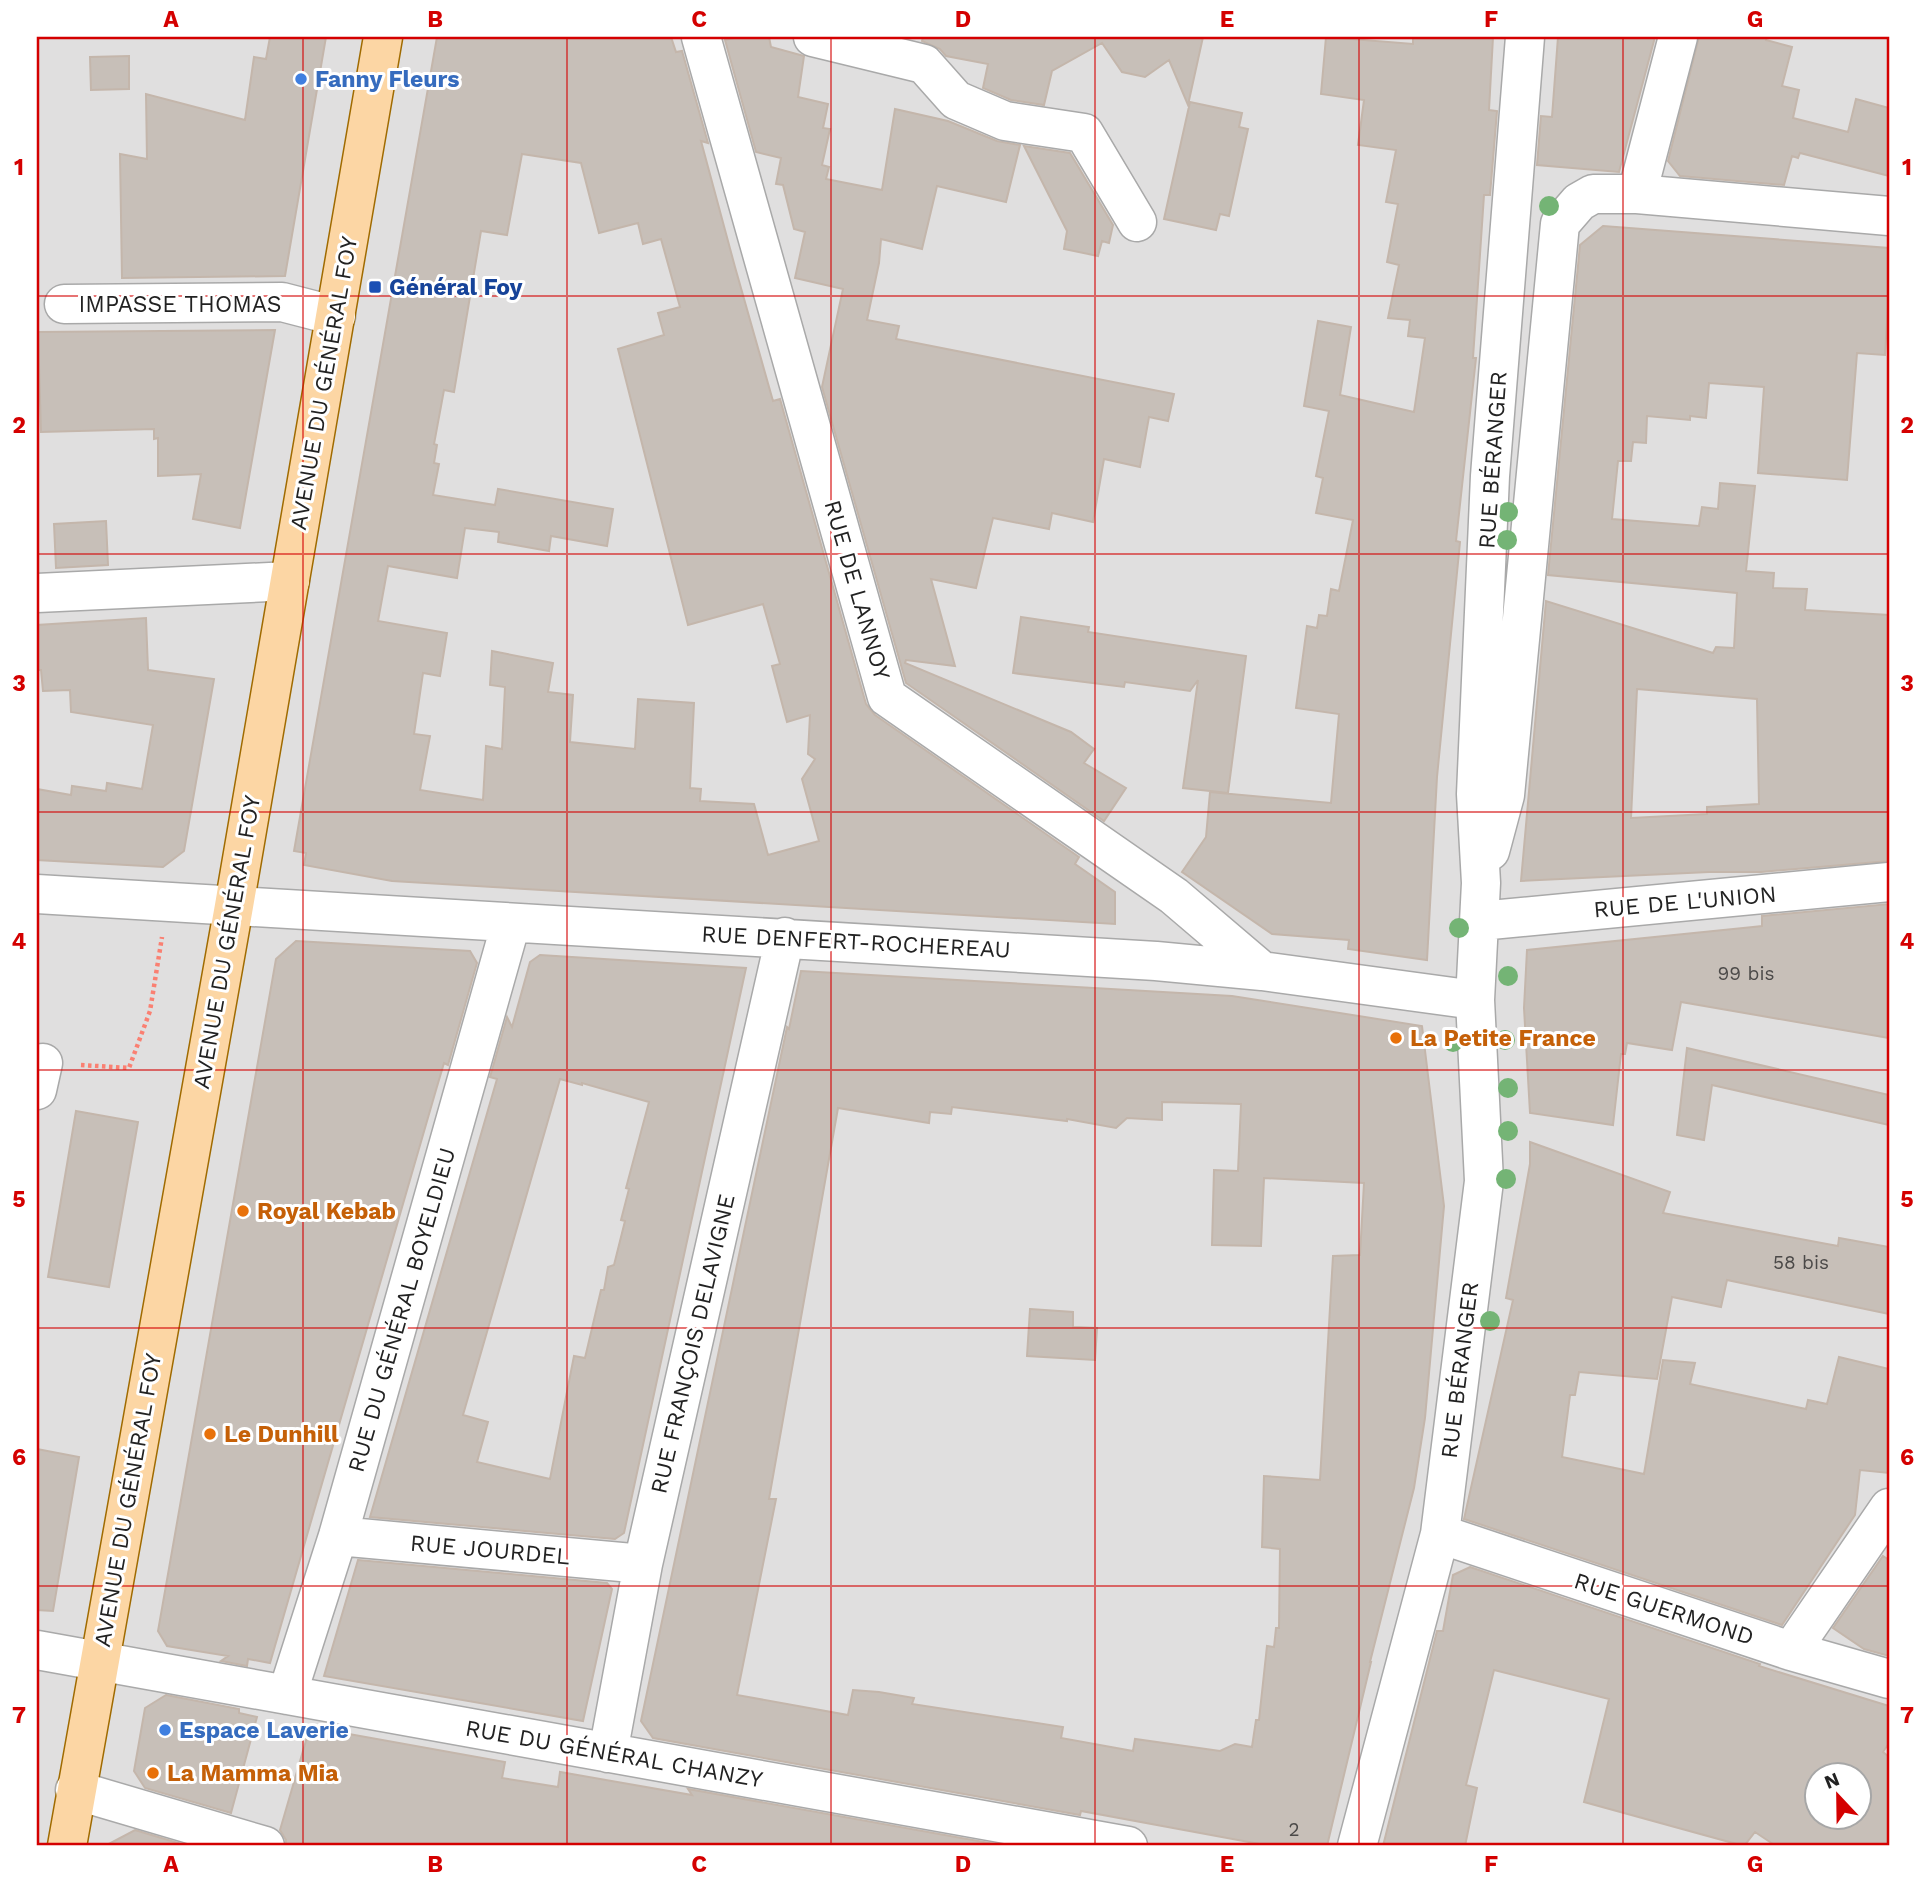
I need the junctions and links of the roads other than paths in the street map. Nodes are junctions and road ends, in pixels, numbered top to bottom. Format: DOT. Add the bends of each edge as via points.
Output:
graph roads {
  1 [pos="383,37"];
  2 [pos="701,37"];
  3 [pos="813,37"];
  4 [pos="1525,37"];
  5 [pos="1678,37"];
  6 [pos="1637,194"];
  7 [pos="1889,216"];
  8 [pos="1137,222"];
  9 [pos="64,303"];
  10 [pos="336,316"];
  11 [pos="290,581"];
  12 [pos="37,593"];
  13 [pos="1889,882"];
  14 [pos="1481,883"];
  15 [pos="37,894"];
  16 [pos="234,906"];
  17 [pos="1480,921"];
  18 [pos="511,923"];
  19 [pos="785,937"];
  20 [pos="1262,971"];
  21 [pos="1475,1000"];
  22 [pos="1889,1508"];
  23 [pos="1440,1534"];
  24 [pos="338,1536"];
  25 [pos="643,1564"];
  26 [pos="37,1650"];
  27 [pos="1791,1651"];
  28 [pos="99,1661"];
  29 [pos="1889,1679"];
  30 [pos="287,1695"];
  31 [pos="608,1753"];
  32 [pos="75,1790"];
  33 [pos="1004,1835"];
  34 [pos="67,1846"];
  35 [pos="265,1846"];
  36 [pos="1128,1846"];
  37 [pos="1357,1846"];
  1 -- 10 [label="main road, AVENUE DU GÉNÉRAL FOY"];
  2 -- 20 [label="street, RUE DE LANNOY" via="887,696 1174,897"];
  3 -- 8 [label="street" via="924,64 956,100 1005,121 1084,133"];
  4 -- 14 [label="street, RUE BÉRANGER" via="1490,476 1476,794"];
  5 -- 6 [label="street"];
  6 -- 7 [label="street, RUE BÉRANGER"];
  6 -- 14 [label="street, RUE BÉRANGER" via="1593,194 1560,224 1505,795"];
  9 -- 10 [label="street, IMPASSE THOMAS" via="282,302"];
  10 -- 11 [label="main road, AVENUE DU GÉNÉRAL FOY"];
  11 -- 12 [label="street"];
  11 -- 16 [label="main road, AVENUE DU GÉNÉRAL FOY"];
  13 -- 17 [label="street, RUE DE L'UNION"];
  14 -- 17 [label="street, RUE BÉRANGER"];
  15 -- 16 [label="street, RUE DENFERT-ROCHEREAU"];
  16 -- 18 [label="street, RUE DENFERT-ROCHEREAU"];
  16 -- 28 [label="main road, AVENUE DU GÉNÉRAL FOY"];
  17 -- 21 [label="street, RUE BÉRANGER"];
  18 -- 19 [label="street, RUE DENFERT-ROCHEREAU"];
  18 -- 24 [label="street, RUE DU GÉNÉRAL BOYELDIEU"];
  19 -- 20 [label="street, RUE DENFERT-ROCHEREAU"];
  19 -- 25 [label="street, RUE FRANÇOIS DELAVIGNE"];
  20 -- 21 [label="street, RUE DENFERT-ROCHEREAU"];
  21 -- 23 [label="street, RUE BÉRANGER" via="1484,1181"];
  22 -- 27 [label="street"];
  23 -- 27 [label="street, RUE GUERMOND"];
  23 -- 37 [label="street, RUE BÉRANGER"];
  24 -- 25 [label="street, RUE JOURDEL"];
  24 -- 30 [label="street, RUE DU GÉNÉRAL BOYELDIEU"];
  25 -- 31 [label="street, RUE FRANÇOIS DELAVIGNE"];
  26 -- 28 [label="street, RUE DU GÉNÉRAL CHANZY"];
  27 -- 29 [label="street, RUE GUERMOND"];
  28 -- 30 [label="street, RUE DU GÉNÉRAL CHANZY"];
  28 -- 32 [label="main road, AVENUE DU GÉNÉRAL FOY"];
  30 -- 31 [label="street, RUE DU GÉNÉRAL CHANZY"];
  31 -- 33 [label="street, RUE DU GÉNÉRAL CHANZY"];
  32 -- 34 [label="main road, AVENUE DU GÉNÉRAL FOY"];
  32 -- 35 [label="street"];
  33 -- 36 [label="street, RUE DU GÉNÉRAL CHANZY"];
}
